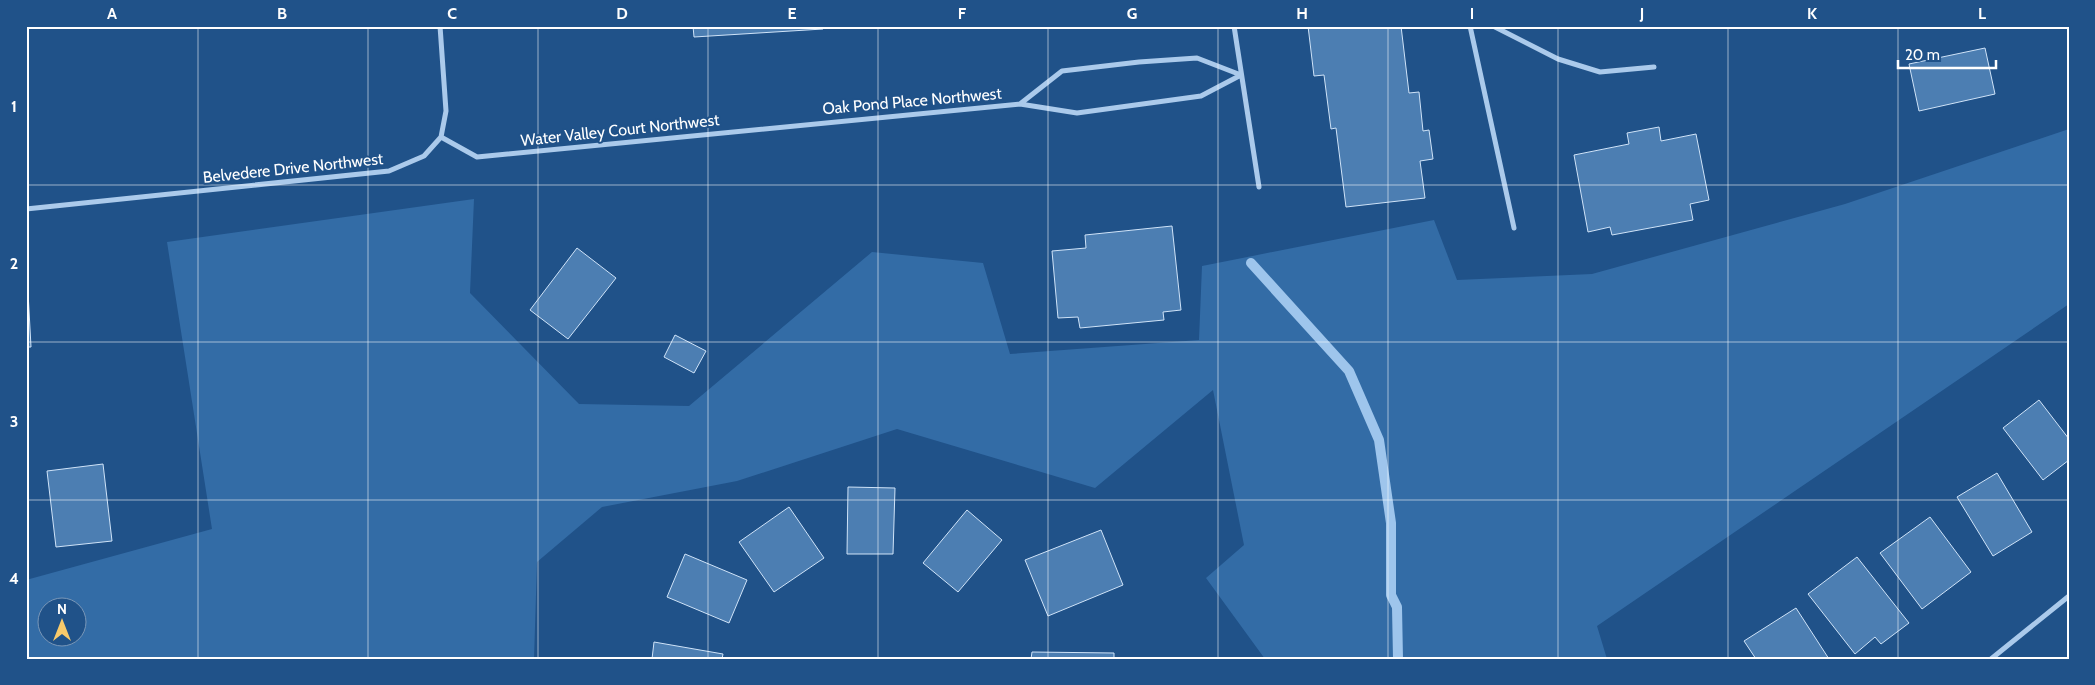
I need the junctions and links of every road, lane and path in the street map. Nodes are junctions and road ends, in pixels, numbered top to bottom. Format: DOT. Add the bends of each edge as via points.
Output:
graph roads {
  1 [pos="440,26"];
  2 [pos="1234,26"];
  3 [pos="1470,26"];
  4 [pos="1492,26"];
  5 [pos="1654,66"];
  6 [pos="1241,75"];
  7 [pos="1020,104"];
  8 [pos="806,124"];
  9 [pos="441,137"];
  10 [pos="1258,187"];
  11 [pos="26,209"];
  12 [pos="1514,228"];
  13 [pos="2069,596"];
  14 [pos="1991,659"];
  1 -- 9 [label="street" via="446,111"];
  2 -- 6 [label="street"];
  3 -- 12 [label="street"];
  4 -- 5 [label="street" via="1558,59 1600,72"];
  6 -- 7 [label="street, Oak Pond Place Northwest" via="1201,96 1076,113"];
  6 -- 7 [label="street, Oak Pond Place Northwest" via="1197,58 1101,66 1062,72"];
  6 -- 10 [label="street"];
  7 -- 8 [label="street, Oak Pond Place Northwest"];
  8 -- 9 [label="street, Water Valley Court Northwest" via="477,157"];
  9 -- 11 [label="street, Belvedere Drive Northwest" via="424,156 389,171"];
  13 -- 14 [label="street"];
}
